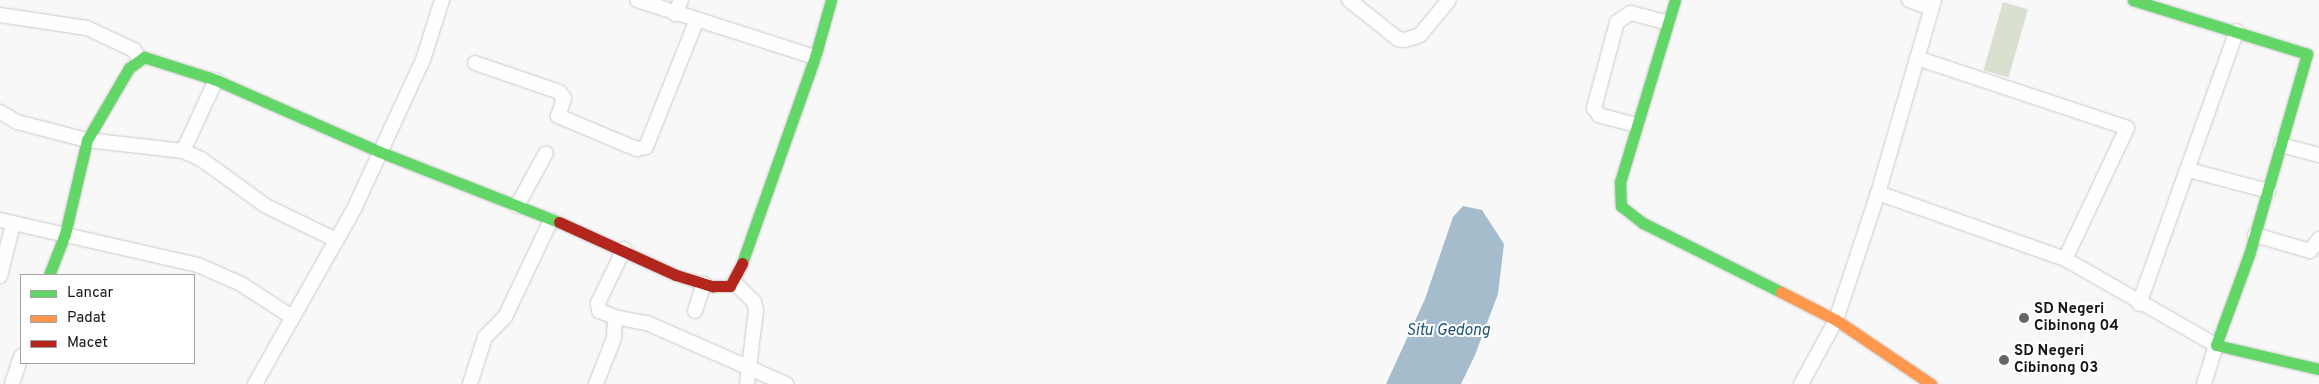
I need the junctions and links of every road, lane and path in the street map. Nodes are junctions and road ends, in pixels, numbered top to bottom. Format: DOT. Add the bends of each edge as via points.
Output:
graph roads {
  1 [pos="442,0"];
  2 [pos="637,0"];
  3 [pos="681,0"];
  4 [pos="831,0"];
  5 [pos="1348,0"];
  6 [pos="1449,0"];
  7 [pos="1675,0"];
  8 [pos="1909,0"];
  9 [pos="2142,2"];
  10 [pos="1933,4"];
  11 [pos="675,14"];
  12 [pos="0,15"];
  13 [pos="696,22"];
  14 [pos="1668,23"];
  15 [pos="2237,31"];
  16 [pos="2313,56"];
  17 [pos="815,57"];
  18 [pos="139,58"];
  19 [pos="1916,58"];
  20 [pos="475,63"];
  21 [pos="216,80"];
  22 [pos="0,112"];
  23 [pos="1636,125"];
  24 [pos="87,140"];
  25 [pos="2281,145"];
  26 [pos="183,151"];
  27 [pos="380,152"];
  28 [pos="546,153"];
  29 [pos="2319,155"];
  30 [pos="2189,170"];
  31 [pos="2268,192"];
  32 [pos="1878,193"];
  33 [pos="517,206"];
  34 [pos="550,220"];
  35 [pos="7,222"];
  36 [pos="65,234"];
  37 [pos="2255,234"];
  38 [pos="2319,239"];
  39 [pos="336,240"];
  40 [pos="624,249"];
  41 [pos="2065,259"];
  42 [pos="48,274"];
  43 [pos="0,276"];
  44 [pos="734,282"];
  45 [pos="704,283"];
  46 [pos="2139,304"];
  47 [pos="695,311"];
  48 [pos="292,317"];
  49 [pos="615,317"];
  50 [pos="1836,320"];
  51 [pos="2216,345"];
  52 [pos="20,360"];
  53 [pos="2319,369"];
  54 [pos="750,370"];
  55 [pos="13,384"];
  56 [pos="255,384"];
  57 [pos="470,384"];
  58 [pos="596,384"];
  59 [pos="747,384"];
  60 [pos="786,384"];
  61 [pos="1801,384"];
  62 [pos="1931,384"];
  63 [pos="2204,384"];
  1 -- 27 [label="street" via="427,51"];
  2 -- 11 [label="street"];
  3 -- 11 [label="street"];
  4 -- 17 [label="street"];
  5 -- 6 [label="street" via="1405,40 1420,35"];
  7 -- 14 [label="street"];
  8 -- 10 [label="street"];
  9 -- 15 [label="street"];
  10 -- 19 [label="street"];
  11 -- 13 [label="street"];
  12 -- 18 [label="street" via="87,28 134,50"];
  13 -- 17 [label="street"];
  13 -- 20 [label="street" via="646,147 637,149 558,116 564,98 559,92"];
  14 -- 23 [label="street"];
  14 -- 23 [label="street" via="1630,13 1617,22 1594,108 1599,115"];
  15 -- 16 [label="street"];
  15 -- 30 [label="street"];
  16 -- 25 [label="street"];
  17 -- 44 [label="street"];
  18 -- 21 [label="street" via="154,58"];
  18 -- 24 [label="street" via="128,68"];
  19 -- 32 [label="street"];
  19 -- 41 [label="street" via="2128,128"];
  21 -- 26 [label="street"];
  21 -- 27 [label="street"];
  22 -- 24 [label="street" via="17,122"];
  23 -- 50 [label="street" via="1618,193 1624,210 1643,224"];
  24 -- 26 [label="street"];
  24 -- 36 [label="street"];
  25 -- 29 [label="street"];
  25 -- 31 [label="street"];
  26 -- 39 [label="street" via="206,162 266,206"];
  27 -- 33 [label="street" via="468,183"];
  27 -- 39 [label="street"];
  28 -- 33 [label="street"];
  30 -- 31 [label="street"];
  30 -- 46 [label="street"];
  31 -- 37 [label="street"];
  32 -- 41 [label="street"];
  32 -- 50 [label="street"];
  33 -- 34 [label="street"];
  34 -- 40 [label="street"];
  34 -- 57 [label="street" via="505,317 485,337"];
  35 -- 36 [label="street"];
  35 -- 43 [label="street"];
  36 -- 42 [label="street"];
  36 -- 48 [label="street" via="214,270"];
  37 -- 38 [label="street" via="2310,251"];
  37 -- 51 [label="street"];
  39 -- 48 [label="street"];
  40 -- 45 [label="street"];
  40 -- 49 [label="street" via="598,303 599,311"];
  41 -- 46 [label="street"];
  44 -- 45 [label="street" via="722,288"];
  44 -- 54 [label="street" via="754,302 756,310"];
  45 -- 47 [label="street"];
  46 -- 51 [label="street"];
  48 -- 56 [label="street"];
  49 -- 54 [label="street" via="647,323"];
  49 -- 58 [label="street" via="614,338"];
  50 -- 61 [label="street"];
  50 -- 62 [label="street"];
  51 -- 53 [label="street"];
  51 -- 63 [label="street"];
  52 -- 55 [label="street"];
  54 -- 59 [label="street"];
  54 -- 60 [label="street"];
}
